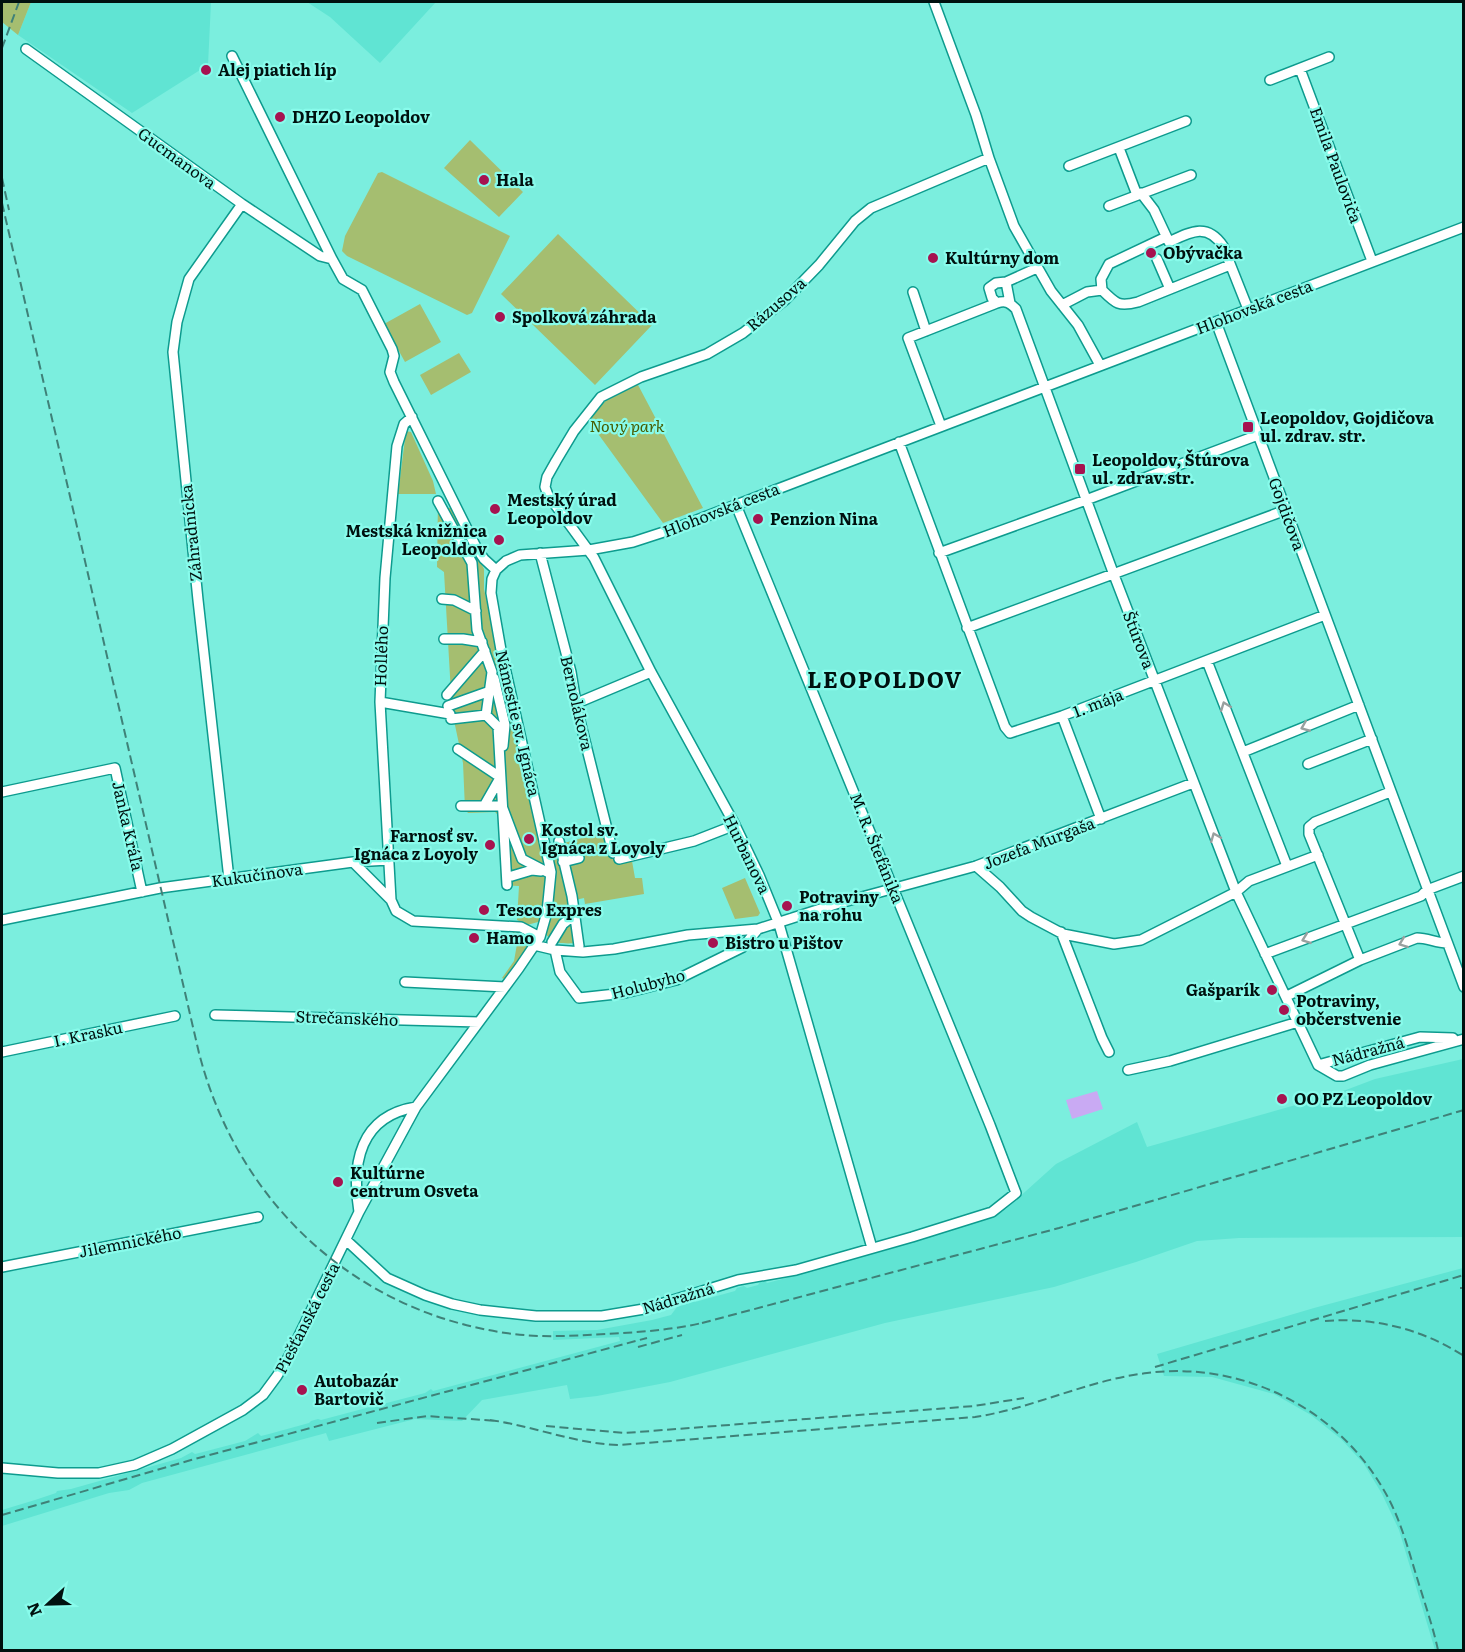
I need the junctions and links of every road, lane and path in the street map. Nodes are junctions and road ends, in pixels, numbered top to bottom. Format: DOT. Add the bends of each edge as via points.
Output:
graph roads {
  1 [pos="934,2"];
  2 [pos="26,49"];
  3 [pos="232,56"];
  4 [pos="1329,57"];
  5 [pos="1300,69"];
  6 [pos="1270,80"];
  7 [pos="1186,121"];
  8 [pos="1119,148"];
  9 [pos="989,158"];
  10 [pos="1069,166"];
  11 [pos="1191,175"];
  12 [pos="1139,194"];
  13 [pos="242,204"];
  14 [pos="1109,206"];
  15 [pos="1464,226"];
  16 [pos="1166,237"];
  17 [pos="332,259"];
  18 [pos="1157,259"];
  19 [pos="1372,261"];
  20 [pos="1230,266"];
  21 [pos="1037,268"];
  22 [pos="1006,282"];
  23 [pos="1102,290"];
  24 [pos="1170,290"];
  25 [pos="913,292"];
  26 [pos="997,303"];
  27 [pos="1010,303"];
  28 [pos="1062,305"];
  29 [pos="1248,309"];
  30 [pos="1216,322"];
  31 [pos="926,331"];
  32 [pos="1100,365"];
  33 [pos="1045,386"];
  34 [pos="412,417"];
  35 [pos="941,426"];
  36 [pos="1258,435"];
  37 [pos="899,442"];
  38 [pos="1086,500"];
  39 [pos="438,501"];
  40 [pos="736,505"];
  41 [pos="1286,510"];
  42 [pos="589,550"];
  43 [pos="540,553"];
  44 [pos="939,553"];
  45 [pos="496,570"];
  46 [pos="1114,575"];
  47 [pos="442,599"];
  48 [pos="476,611"];
  49 [pos="1325,615"];
  50 [pos="967,628"];
  51 [pos="444,639"];
  52 [pos="483,647"];
  53 [pos="1207,661"];
  54 [pos="492,672"];
  55 [pos="651,672"];
  56 [pos="1155,681"];
  57 [pos="489,694"];
  58 [pos="447,695"];
  59 [pos="380,702"];
  60 [pos="500,702"];
  61 [pos="577,702"];
  62 [pos="1359,705"];
  63 [pos="449,713"];
  64 [pos="486,715"];
  65 [pos="1062,716"];
  66 [pos="505,725"];
  67 [pos="1372,739"];
  68 [pos="458,749"];
  69 [pos="1243,752"];
  70 [pos="1308,764"];
  71 [pos="500,777"];
  72 [pos="1193,783"];
  73 [pos="2,792"];
  74 [pos="1390,792"];
  75 [pos="461,806"];
  76 [pos="484,806"];
  77 [pos="502,806"];
  78 [pos="1101,819"];
  79 [pos="735,825"];
  80 [pos="559,841"];
  81 [pos="1318,855"];
  82 [pos="579,858"];
  83 [pos="522,859"];
  84 [pos="389,860"];
  85 [pos="353,862"];
  86 [pos="976,866"];
  87 [pos="1287,866"];
  88 [pos="564,867"];
  89 [pos="555,872"];
  90 [pos="512,876"];
  91 [pos="1464,876"];
  92 [pos="229,879"];
  93 [pos="893,888"];
  94 [pos="1427,890"];
  95 [pos="142,892"];
  96 [pos="1236,892"];
  97 [pos="391,900"];
  98 [pos="573,916"];
  99 [pos="2,921"];
  100 [pos="780,924"];
  101 [pos="1346,924"];
  102 [pos="758,929"];
  103 [pos="1061,932"];
  104 [pos="537,940"];
  105 [pos="1447,943"];
  106 [pos="554,946"];
  107 [pos="579,946"];
  108 [pos="1265,954"];
  109 [pos="1360,960"];
  110 [pos="405,982"];
  111 [pos="505,987"];
  112 [pos="1464,987"];
  113 [pos="1287,996"];
  114 [pos="215,1015"];
  115 [pos="175,1016"];
  116 [pos="479,1022"];
  117 [pos="1298,1022"];
  118 [pos="1464,1038"];
  119 [pos="2,1052"];
  120 [pos="1109,1052"];
  121 [pos="1318,1065"];
  122 [pos="1128,1070"];
  123 [pos="416,1107"];
  124 [pos="1016,1193"];
  125 [pos="358,1212"];
  126 [pos="258,1217"];
  127 [pos="346,1240"];
  128 [pos="872,1248"];
  129 [pos="2,1267"];
  130 [pos="2,1468"];
  1 -- 9 [label="street"];
  2 -- 13 [label="street, Gucmanova"];
  3 -- 17 [label="street, Gucmanova"];
  4 -- 5 [label="street"];
  5 -- 6 [label="street"];
  5 -- 19 [label="street, Emila Pauloviča"];
  7 -- 8 [label="street"];
  8 -- 10 [label="street"];
  8 -- 12 [label="street"];
  9 -- 21 [label="street" via="1014,226"];
  9 -- 42 [label="street, Rázusova" via="871,208 785,300 743,333 707,354 641,377 601,397 574,432 545,487"];
  11 -- 12 [label="street"];
  12 -- 14 [label="street"];
  12 -- 16 [label="street" via="1154,210"];
  13 -- 17 [label="street, Gucmanova" via="320,256"];
  13 -- 92 [label="street, Záhradnícka" via="189,279 173,352"];
  15 -- 19 [label="street, Hlohovská cesta"];
  16 -- 20 [label="street" via="1169,242 1198,230 1211,233 1223,246"];
  16 -- 23 [label="street" via="1109,264 1101,279"];
  17 -- 34 [label="street, Gucmanova" via="343,279 362,290 392,349 390,372"];
  18 -- 24 [label="street"];
  19 -- 29 [label="street, Hlohovská cesta"];
  20 -- 24 [label="street"];
  20 -- 29 [label="street"];
  21 -- 22 [label="street"];
  21 -- 28 [label="street"];
  22 -- 26 [label="street" via="989,288"];
  22 -- 27 [label="street"];
  23 -- 24 [label="street" via="1116,304 1126,305"];
  23 -- 28 [label="street" via="1087,292"];
  25 -- 31 [label="street"];
  26 -- 27 [label="street"];
  26 -- 31 [label="street"];
  27 -- 33 [label="street" via="1016,309"];
  28 -- 32 [label="street"];
  29 -- 30 [label="street, Hlohovská cesta"];
  30 -- 32 [label="street, Hlohovská cesta"];
  30 -- 36 [label="street, Gojdičova"];
  31 -- 35 [label="street" via="908,338"];
  32 -- 33 [label="street, Hlohovská cesta"];
  33 -- 35 [label="street, Hlohovská cesta"];
  33 -- 38 [label="street, Štúrova"];
  34 -- 45 [label="street" via="477,549"];
  34 -- 59 [label="street, Hollého" via="404,424 396,457 384,578"];
  35 -- 37 [label="street, Hlohovská cesta"];
  36 -- 38 [label="street"];
  36 -- 41 [label="street, Gojdičova"];
  37 -- 40 [label="street, Hlohovská cesta"];
  37 -- 44 [label="street, 1. mája"];
  38 -- 44 [label="street"];
  38 -- 46 [label="street, Štúrova"];
  39 -- 48 [label="street" via="472,563"];
  40 -- 42 [label="street, Hlohovská cesta" via="633,542"];
  40 -- 93 [label="street, M. R. Štefánika"];
  41 -- 46 [label="street"];
  41 -- 49 [label="street, Gojdičova"];
  42 -- 43 [label="street, Hlohovská cesta"];
  42 -- 55 [label="street, Hurbanova"];
  43 -- 45 [label="street, Hlohovská cesta" via="520,555"];
  43 -- 61 [label="street, Bernolákova"];
  44 -- 50 [label="street, 1. mája"];
  45 -- 104 [label="street, Námestie sv. Ignáca" via="491,593 501,651 551,872 547,912"];
  46 -- 50 [label="street"];
  46 -- 56 [label="street, Štúrova"];
  47 -- 48 [label="street" via="454,600"];
  48 -- 52 [label="street"];
  49 -- 53 [label="street, 1. mája"];
  49 -- 62 [label="street, Gojdičova"];
  50 -- 65 [label="street, 1. mája" via="1010,733"];
  51 -- 52 [label="street" via="464,639"];
  52 -- 54 [label="street"];
  52 -- 58 [label="street"];
  53 -- 56 [label="street, 1. mája"];
  69 -- 53 [label="street, one-way"];
  54 -- 57 [label="street"];
  54 -- 60 [label="street"];
  55 -- 61 [label="street"];
  55 -- 79 [label="street, Hurbanova"];
  56 -- 65 [label="street, 1. mája"];
  56 -- 72 [label="street, Štúrova"];
  57 -- 60 [label="street"];
  57 -- 63 [label="street" via="478,695"];
  57 -- 64 [label="street"];
  59 -- 63 [label="street"];
  59 -- 84 [label="street, Hollého"];
  60 -- 66 [label="street"];
  61 -- 79 [label="street, Bernolákova" via="616,856 658,851"];
  62 -- 67 [label="street, Gojdičova"];
  62 -- 69 [label="street, one-way"];
  63 -- 64 [label="street"];
  64 -- 66 [label="street"];
  65 -- 78 [label="street, Jozefa Murgaša"];
  66 -- 71 [label="street"];
  67 -- 70 [label="street"];
  67 -- 74 [label="street, Gojdičova"];
  68 -- 71 [label="street"];
  69 -- 87 [label="street"];
  71 -- 76 [label="street"];
  71 -- 77 [label="street"];
  72 -- 78 [label="street, Jozefa Murgaša"];
  96 -- 72 [label="street, Štúrova, one-way"];
  73 -- 95 [label="street, Janka Kráľa" via="115,768"];
  74 -- 81 [label="street" via="1315,822 1309,834"];
  74 -- 94 [label="street, Gojdičova"];
  75 -- 76 [label="street"];
  76 -- 77 [label="street"];
  77 -- 83 [label="street"];
  77 -- 90 [label="street" via="507,885"];
  78 -- 86 [label="street, Jozefa Murgaša"];
  79 -- 100 [label="street, Hurbanova"];
  80 -- 88 [label="street"];
  81 -- 87 [label="street"];
  81 -- 101 [label="street"];
  82 -- 88 [label="street"];
  83 -- 90 [label="street"];
  83 -- 90 [label="street" via="547,872 532,870"];
  84 -- 85 [label="street, Kukučínova"];
  84 -- 97 [label="street, Hollého"];
  85 -- 92 [label="street, Kukučínova"];
  85 -- 97 [label="street"];
  86 -- 93 [label="street"];
  86 -- 103 [label="street, Jozefa Murgaša" via="1022,911"];
  87 -- 96 [label="street" via="1249,881"];
  88 -- 89 [label="street"];
  88 -- 98 [label="street"];
  91 -- 94 [label="street"];
  92 -- 95 [label="street, Kukučínova"];
  93 -- 100 [label="street"];
  93 -- 124 [label="street, M. R. Štefánika"];
  94 -- 101 [label="street" via="1421,896"];
  94 -- 105 [label="street, Gojdičova"];
  95 -- 99 [label="street"];
  96 -- 103 [label="street, Jozefa Murgaša" via="1141,940 1114,944"];
  96 -- 108 [label="street, Štúrova"];
  97 -- 104 [label="street" via="396,911 412,921 521,927"];
  98 -- 106 [label="street" via="562,924"];
  98 -- 107 [label="street"];
  100 -- 102 [label="street"];
  100 -- 128 [label="street, Hurbanova"];
  101 -- 108 [label="street, one-way"];
  101 -- 109 [label="street"];
  102 -- 106 [label="street" via="688,935 583,952"];
  102 -- 106 [label="street, Holubyho" via="743,947 676,980 625,993 579,998 560,972"];
  103 -- 120 [label="street"];
  104 -- 106 [label="street"];
  104 -- 111 [label="street, Piešťanská cesta"];
  105 -- 109 [label="street, one-way" via="1417,938"];
  105 -- 112 [label="street, Gojdičova"];
  108 -- 113 [label="street, Štúrova"];
  109 -- 113 [label="street"];
  110 -- 111 [label="street"];
  111 -- 116 [label="street, Piešťanská cesta"];
  113 -- 117 [label="street, Štúrova"];
  114 -- 116 [label="street, Strečanského"];
  115 -- 119 [label="street, I. Krasku"];
  116 -- 123 [label="street, Piešťanská cesta"];
  117 -- 121 [label="street, Štúrova"];
  117 -- 122 [label="street"];
  118 -- 121 [label="street, Nádražná" via="1420,1037"];
  118 -- 121 [label="street, Nádražná" via="1343,1076"];
  123 -- 125 [label="street, Piešťanská cesta"];
  123 -- 125 [label="street, Piešťanská cesta" via="392,1113 368,1135 357,1162"];
  124 -- 128 [label="street, Nádražná" via="992,1212"];
  125 -- 127 [label="street, Piešťanská cesta"];
  126 -- 129 [label="street, Jilemnického"];
  127 -- 128 [label="street, Nádražná" via="387,1278 425,1295 480,1310 564,1317 644,1309 738,1280 796,1270"];
  127 -- 130 [label="street, Piešťanská cesta" via="277,1376 264,1395 243,1410 135,1465 99,1473"];
}
